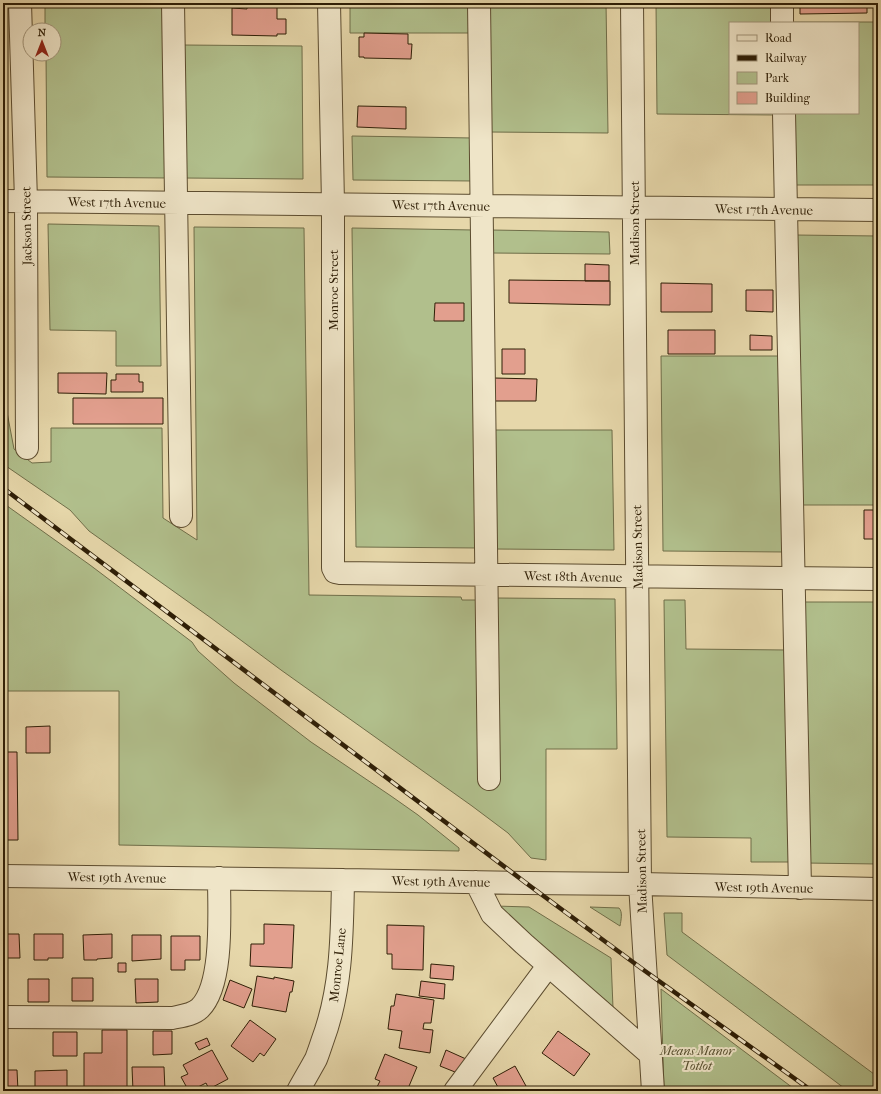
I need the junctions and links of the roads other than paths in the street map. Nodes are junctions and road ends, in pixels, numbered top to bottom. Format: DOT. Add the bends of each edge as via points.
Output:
graph roads {
  1 [pos="20,3"];
  2 [pos="173,3"];
  3 [pos="329,3"];
  4 [pos="479,3"];
  5 [pos="632,3"];
  6 [pos="782,3"];
  7 [pos="782,22"];
  8 [pos="784,114"];
  9 [pos="3,201"];
  10 [pos="26,201"];
  11 [pos="177,203"];
  12 [pos="333,204"];
  13 [pos="482,206"];
  14 [pos="633,208"];
  15 [pos="786,209"];
  16 [pos="878,210"];
  17 [pos="27,448"];
  18 [pos="182,516"];
  19 [pos="340,573"];
  20 [pos="487,575"];
  21 [pos="637,577"];
  22 [pos="793,578"];
  23 [pos="878,579"];
  24 [pos="489,779"];
  25 [pos="3,876"];
  26 [pos="219,878"];
  27 [pos="343,880"];
  28 [pos="476,882"];
  29 [pos="640,884"];
  30 [pos="800,888"];
  31 [pos="878,889"];
  32 [pos="548,966"];
  33 [pos="3,1017"];
  34 [pos="651,1055"];
  35 [pos="298,1091"];
  36 [pos="455,1091"];
  37 [pos="653,1091"];
  1 -- 10 [label="street, Jackson Street"];
  2 -- 11 [label="street"];
  3 -- 12 [label="street, Monroe Street"];
  4 -- 13 [label="street"];
  5 -- 14 [label="street, Madison Street"];
  6 -- 7 [label="street"];
  8 -- 15 [label="street"];
  9 -- 10 [label="street, West 17th Avenue"];
  10 -- 11 [label="street, West 17th Avenue"];
  10 -- 17 [label="street, Jackson Street"];
  11 -- 12 [label="street, West 17th Avenue"];
  11 -- 18 [label="street"];
  12 -- 13 [label="street, West 17th Avenue"];
  12 -- 19 [label="street, Monroe Street" via="333,568 335,572"];
  13 -- 14 [label="street, West 17th Avenue"];
  13 -- 20 [label="street"];
  14 -- 15 [label="street, West 17th Avenue"];
  14 -- 21 [label="street, Madison Street"];
  15 -- 16 [label="street, West 17th Avenue"];
  15 -- 22 [label="street"];
  19 -- 20 [label="street, West 18th Avenue"];
  20 -- 21 [label="street, West 18th Avenue"];
  20 -- 24 [label="street"];
  21 -- 22 [label="street, West 18th Avenue"];
  21 -- 29 [label="street, Madison Street"];
  22 -- 23 [label="street, West 18th Avenue"];
  22 -- 30 [label="street"];
  25 -- 26 [label="street, West 19th Avenue"];
  26 -- 27 [label="street, West 19th Avenue"];
  26 -- 33 [label="street" via="216,969 208,996 196,1011 172,1018"];
  27 -- 28 [label="street, West 19th Avenue"];
  27 -- 35 [label="street, Monroe Lane" via="342,948 338,986 329,1025 316,1059"];
  28 -- 29 [label="street, West 19th Avenue"];
  28 -- 32 [label="street" via="492,914"];
  29 -- 30 [label="street, West 19th Avenue"];
  29 -- 34 [label="street, Madison Street"];
  30 -- 31 [label="street, West 19th Avenue"];
  32 -- 34 [label="street"];
  32 -- 36 [label="street"];
  34 -- 37 [label="street, Madison Street"];
}
